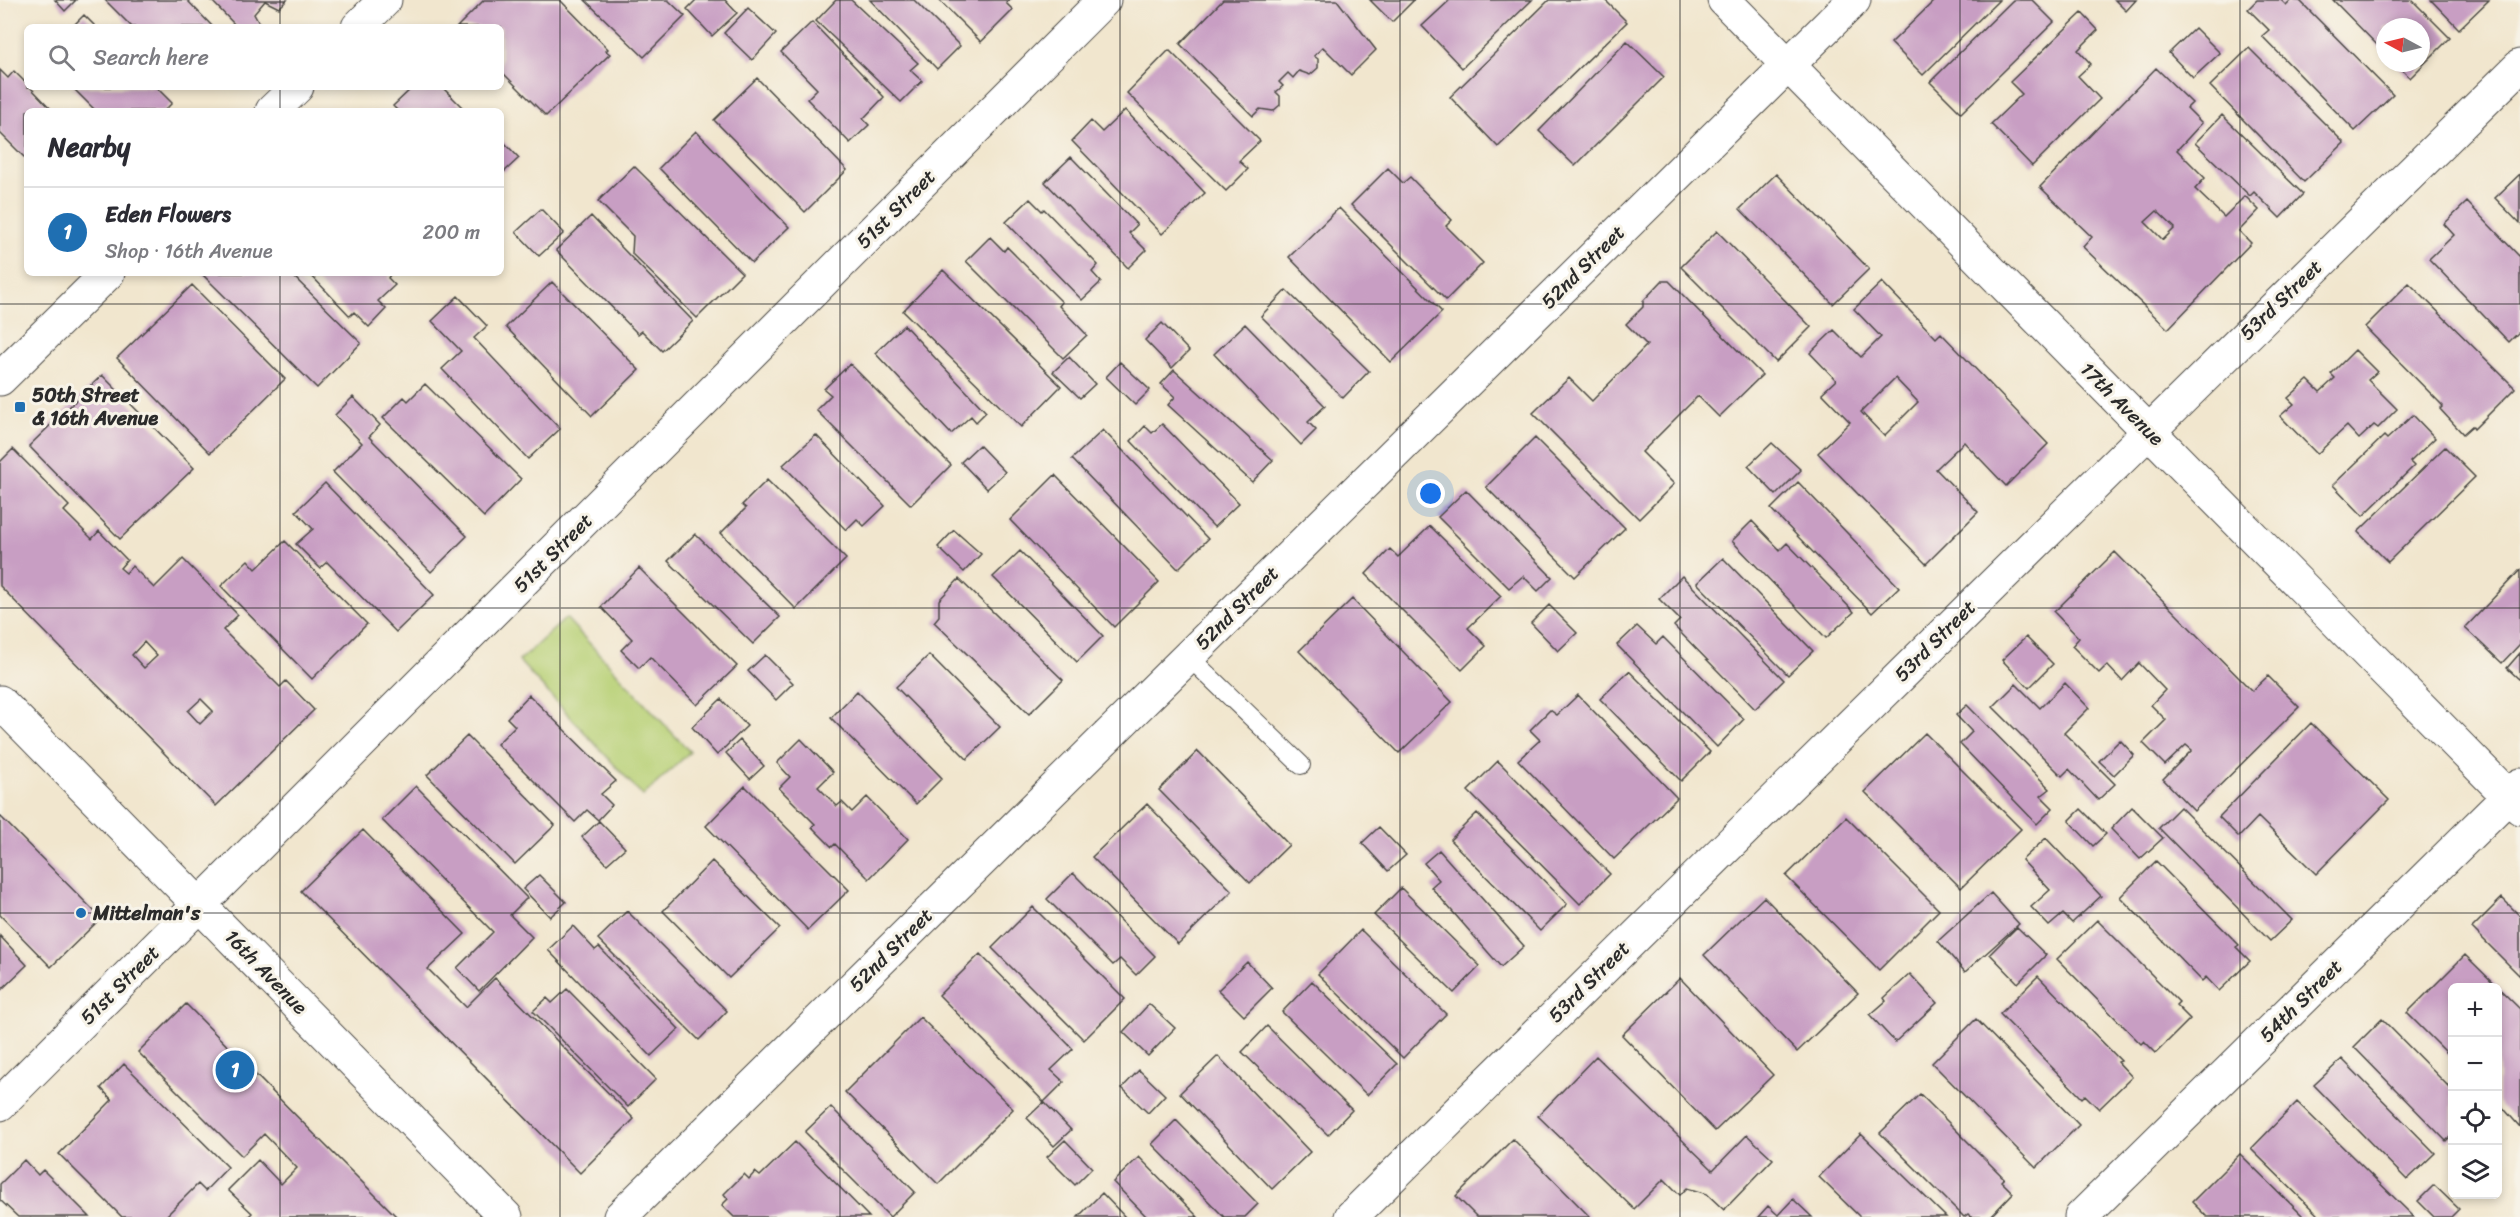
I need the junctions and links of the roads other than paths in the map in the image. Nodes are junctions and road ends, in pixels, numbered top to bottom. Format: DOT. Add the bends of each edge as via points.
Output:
graph roads {
  1 [pos="385,0"];
  2 [pos="1104,0"];
  3 [pos="1724,0"];
  4 [pos="1854,0"];
  5 [pos="361,24"];
  6 [pos="1788,65"];
  7 [pos="2520,66"];
  8 [pos="294,90"];
  9 [pos="275,108"];
  10 [pos="105,276"];
  11 [pos="0,379"];
  12 [pos="2149,430"];
  13 [pos="1188,656"];
  14 [pos="0,702"];
  15 [pos="1301,765"];
  16 [pos="2516,796"];
  17 [pos="201,905"];
  18 [pos="0,1104"];
  19 [pos="506,1217"];
  20 [pos="620,1217"];
  21 [pos="1351,1217"];
  22 [pos="2081,1217"];
  1 -- 5 [label="street"];
  2 -- 17 [label="street, 51st Street"];
  3 -- 6 [label="street, 17th Avenue"];
  4 -- 6 [label="street, 52nd Street"];
  6 -- 12 [label="street, 17th Avenue"];
  6 -- 13 [label="street, 52nd Street"];
  7 -- 12 [label="street, 53rd Street"];
  8 -- 9 [label="street"];
  10 -- 11 [label="street"];
  12 -- 16 [label="street, 17th Avenue"];
  12 -- 21 [label="street, 53rd Street"];
  13 -- 15 [label="lane"];
  13 -- 20 [label="street, 52nd Street"];
  14 -- 17 [label="street, 16th Avenue"];
  16 -- 22 [label="street, 54th Street"];
  17 -- 18 [label="street, 51st Street"];
  17 -- 19 [label="street, 16th Avenue"];
}
